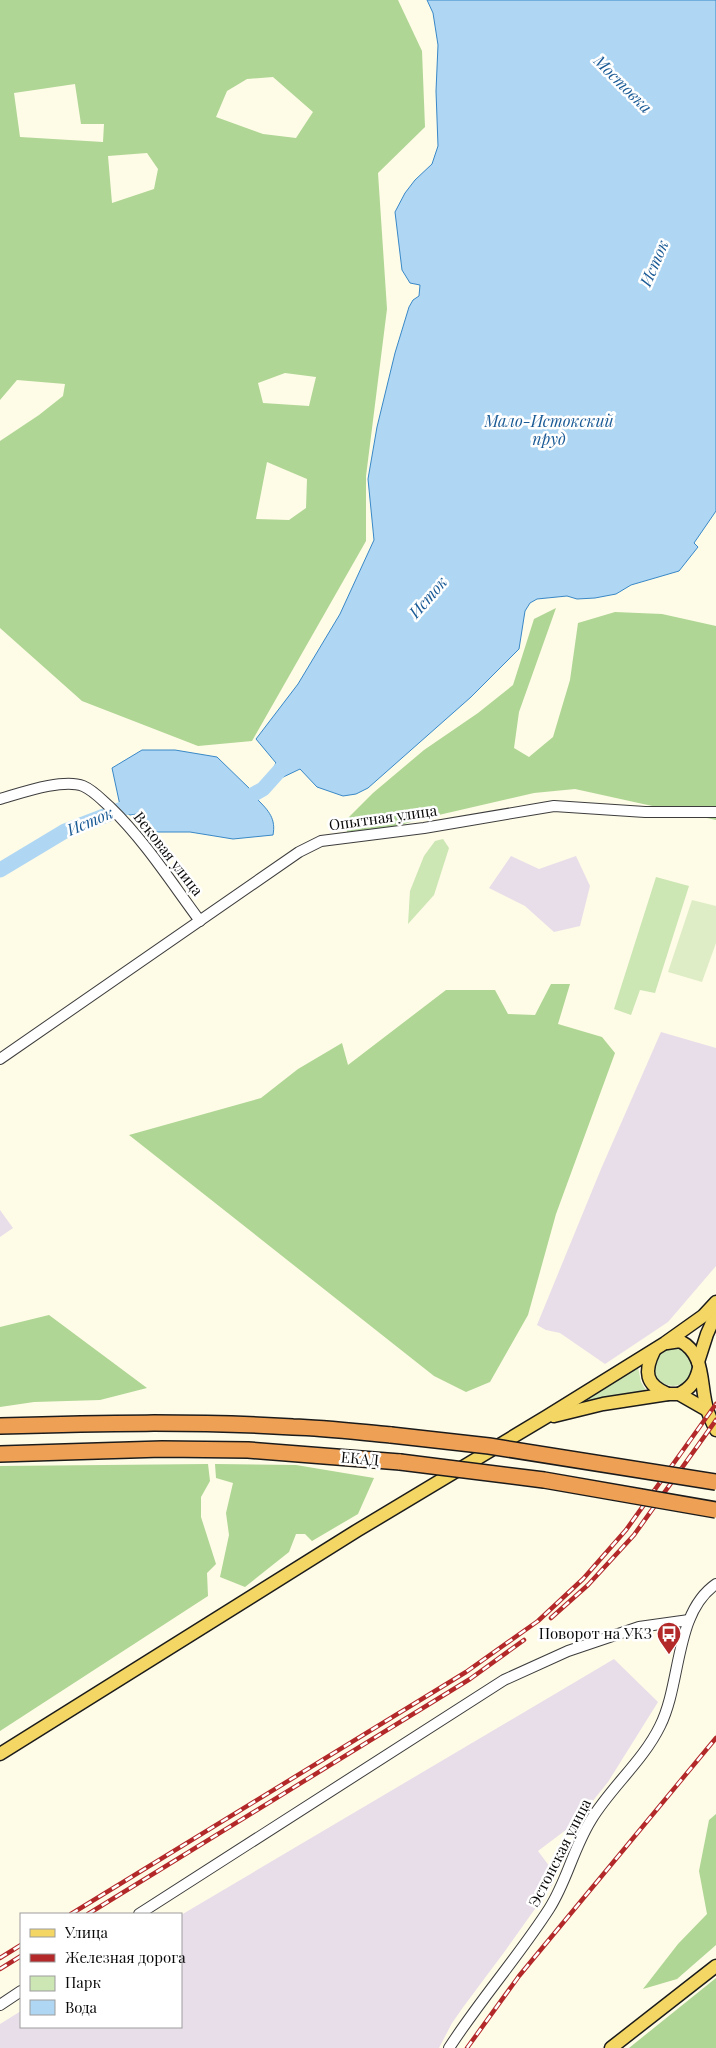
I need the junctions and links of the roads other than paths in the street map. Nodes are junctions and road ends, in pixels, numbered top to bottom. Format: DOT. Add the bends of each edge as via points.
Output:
graph roads {
  1 [pos="0,798"];
  2 [pos="716,812"];
  3 [pos="200,921"];
  4 [pos="0,1059"];
  5 [pos="716,1302"];
  6 [pos="716,1314"];
  7 [pos="660,1346"];
  8 [pos="699,1365"];
  9 [pos="674,1394"];
  10 [pos="707,1410"];
  11 [pos="546,1417"];
  12 [pos="0,1426"];
  13 [pos="716,1430"];
  14 [pos="0,1454"];
  15 [pos="716,1482"];
  16 [pos="716,1510"];
  17 [pos="716,1584"];
  18 [pos="688,1620"];
  19 [pos="0,1754"];
  20 [pos="141,1913"];
  21 [pos="716,1966"];
  22 [pos="20,1992"];
  23 [pos="0,2005"];
  24 [pos="449,2048"];
  25 [pos="611,2048"];
  1 -- 3 [label="street, Вековая улица" via="69,784 83,786 99,797 137,835"];
  2 -- 3 [label="street, Опытная улица" via="645,812 554,806 321,841 299,852"];
  3 -- 4 [label="street, Опытная улица"];
  5 -- 7 [label="main road" via="703,1316"];
  6 -- 8 [label="main road" via="706,1334"];
  7 -- 8 [label="main road" via="680,1341 687,1345"];
  7 -- 9 [label="main road" via="648,1364 647,1373 660,1391"];
  7 -- 11 [label="main road"];
  8 -- 9 [label="main road" via="693,1384 687,1390"];
  8 -- 10 [label="main road"];
  9 -- 10 [label="main road"];
  9 -- 11 [label="main road" via="603,1404"];
  10 -- 13 [label="main road"];
  11 -- 19 [label="main road" via="358,1530"];
  12 -- 15 [label="highway, ЕКАД, bridge" via="92,1423 294,1427 489,1446"];
  14 -- 16 [label="highway, ЕКАД, bridge" via="248,1450 400,1462 553,1482"];
  17 -- 18 [label="street, Эстонская улица" via="698,1602"];
  18 -- 20 [label="street" via="639,1626 568,1651 504,1680"];
  18 -- 24 [label="street, Эстонская улица" via="668,1707 660,1727 591,1820 549,1909"];
  21 -- 25 [label="main road"];
  22 -- 23 [label="street"];
}
